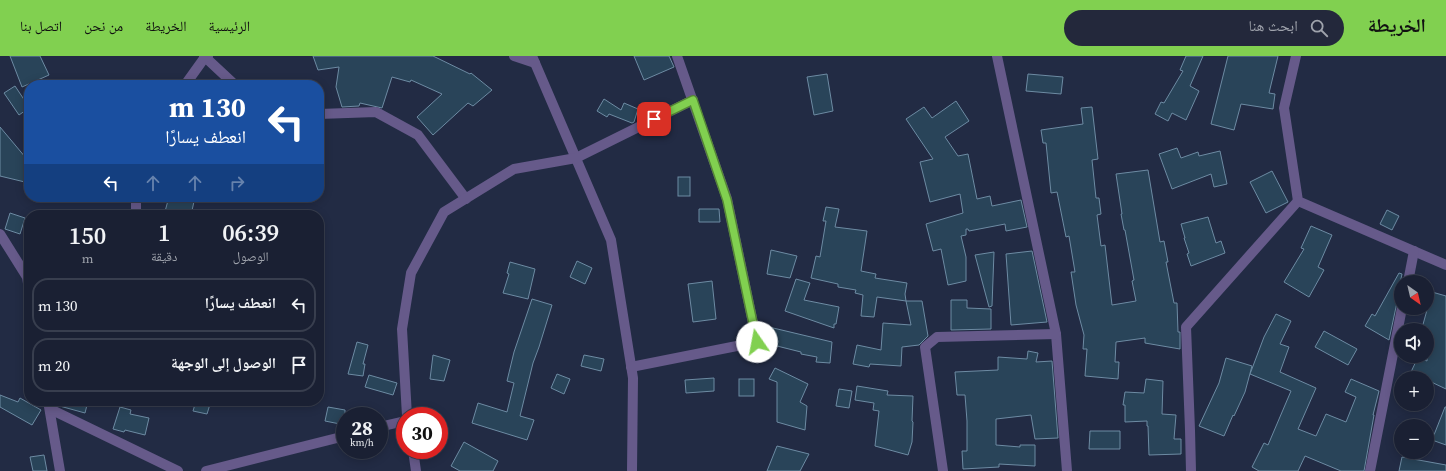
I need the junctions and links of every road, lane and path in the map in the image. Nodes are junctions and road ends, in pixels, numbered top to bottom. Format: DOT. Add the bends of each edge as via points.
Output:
graph roads {
  1 [pos="206,56"];
  2 [pos="514,56"];
  3 [pos="677,56"];
  4 [pos="997,56"];
  5 [pos="1296,56"];
  6 [pos="533,60"];
  7 [pos="189,80"];
  8 [pos="230,80"];
  9 [pos="693,100"];
  10 [pos="324,114"];
  11 [pos="576,158"];
  12 [pos="466,199"];
  13 [pos="1298,201"];
  14 [pos="0,234"];
  15 [pos="1414,251"];
  16 [pos="1446,265"];
  17 [pos="24,272"];
  18 [pos="1409,275"];
  19 [pos="1401,315"];
  20 [pos="1056,334"];
  21 [pos="632,367"];
  22 [pos="49,406"];
  23 [pos="51,406"];
  24 [pos="406,407"];
  25 [pos="336,438"];
  26 [pos="414,459"];
  27 [pos="60,471"];
  28 [pos="178,471"];
  29 [pos="206,471"];
  30 [pos="416,471"];
  31 [pos="632,471"];
  32 [pos="943,471"];
  33 [pos="1067,471"];
  34 [pos="1191,471"];
  35 [pos="1370,471"];
  1 -- 7 [label="street"];
  1 -- 8 [label="street"];
  2 -- 6 [label="street"];
  3 -- 9 [label="street"];
  4 -- 20 [label="street"];
  5 -- 13 [label="street" via="1284,108"];
  6 -- 11 [label="street"];
  9 -- 11 [label="street"];
  9 -- 21 [label="street" via="727,200 757,342"];
  10 -- 12 [label="street" via="376,112 418,136"];
  11 -- 12 [label="street" via="514,169"];
  11 -- 21 [label="street" via="611,240"];
  12 -- 24 [label="street" via="444,212 411,273 402,329"];
  13 -- 15 [label="street"];
  13 -- 34 [label="street" via="1186,327"];
  14 -- 17 [label="street"];
  15 -- 16 [label="street"];
  15 -- 18 [label="street"];
  19 -- 35 [label="street"];
  20 -- 32 [label="street" via="937,336 925,348"];
  20 -- 33 [label="street"];
  21 -- 31 [label="street"];
  22 -- 27 [label="street"];
  23 -- 28 [label="street"];
  25 -- 29 [label="street"];
  26 -- 30 [label="street"];
}
